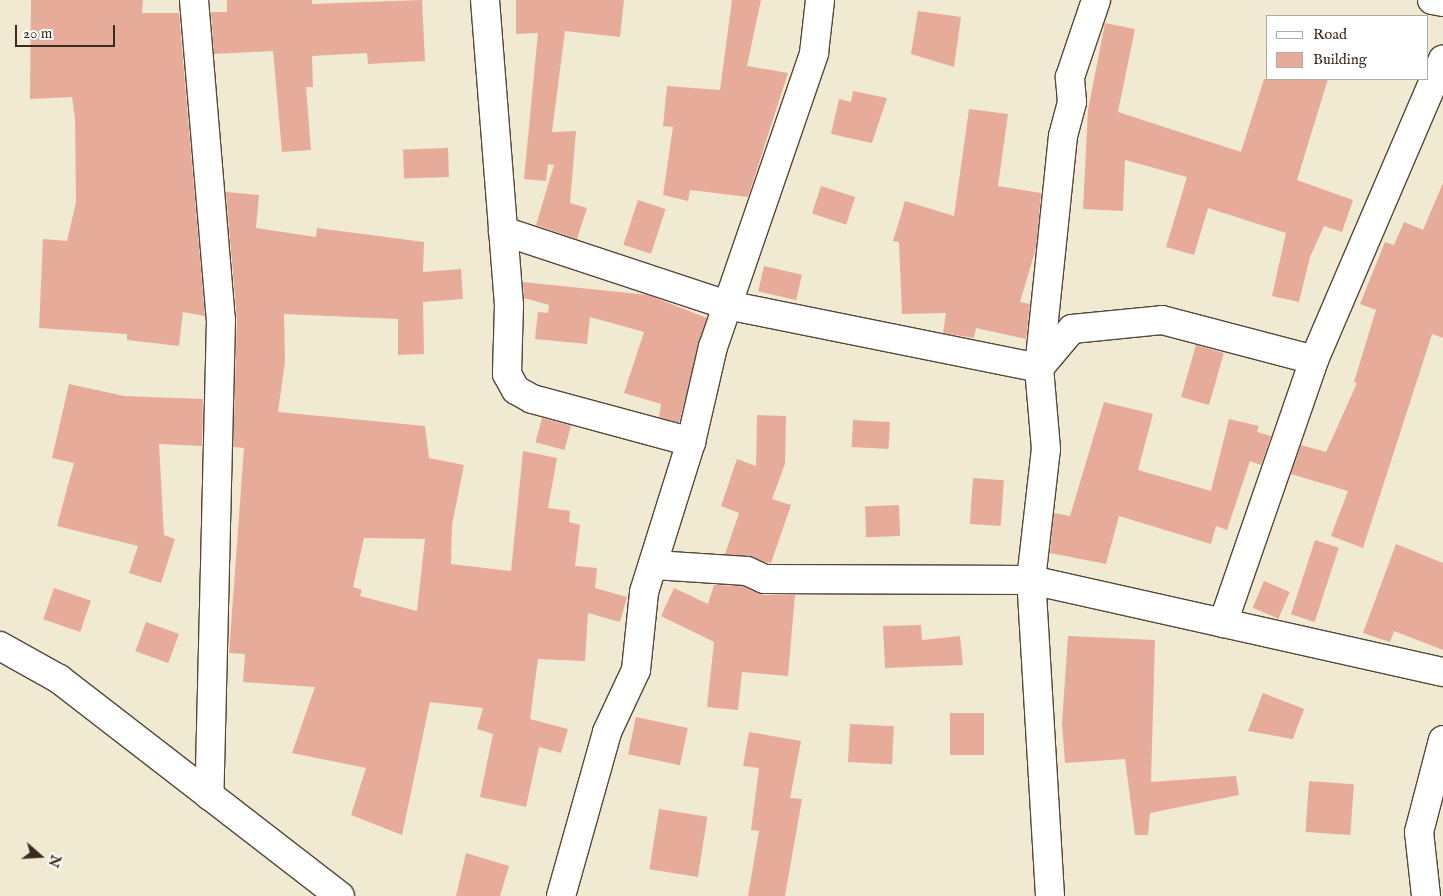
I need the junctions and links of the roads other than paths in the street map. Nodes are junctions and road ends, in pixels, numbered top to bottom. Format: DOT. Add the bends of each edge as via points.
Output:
graph roads {
  1 [pos="194,0"];
  2 [pos="485,0"];
  3 [pos="820,0"];
  4 [pos="1096,0"];
  5 [pos="1432,0"];
  6 [pos="1443,2"];
  7 [pos="1443,60"];
  8 [pos="503,231"];
  9 [pos="726,306"];
  10 [pos="1314,360"];
  11 [pos="1039,368"];
  12 [pos="690,442"];
  13 [pos="654,565"];
  14 [pos="1031,580"];
  15 [pos="1223,623"];
  16 [pos="0,646"];
  17 [pos="1443,672"];
  18 [pos="1443,740"];
  19 [pos="209,796"];
  20 [pos="340,896"];
  21 [pos="561,896"];
  22 [pos="1050,896"];
  23 [pos="1426,896"];
  1 -- 19 [label="street" via="222,320"];
  2 -- 8 [label="street"];
  3 -- 9 [label="street" via="814,53"];
  4 -- 11 [label="street" via="1070,77 1072,102 1063,136"];
  5 -- 6 [label="street"];
  7 -- 10 [label="street"];
  8 -- 9 [label="street"];
  8 -- 12 [label="street" via="510,305 507,374 516,390 532,399"];
  9 -- 11 [label="street"];
  9 -- 12 [label="street"];
  10 -- 11 [label="street" via="1162,320 1072,329"];
  10 -- 15 [label="street"];
  11 -- 14 [label="street" via="1046,448"];
  12 -- 13 [label="street"];
  13 -- 14 [label="street" via="747,571 764,579"];
  13 -- 21 [label="street" via="644,592 636,670 607,732"];
  14 -- 15 [label="street"];
  14 -- 22 [label="street"];
  15 -- 17 [label="street"];
  16 -- 19 [label="street" via="59,679"];
  18 -- 23 [label="street" via="1419,832"];
  19 -- 20 [label="street"];
}
